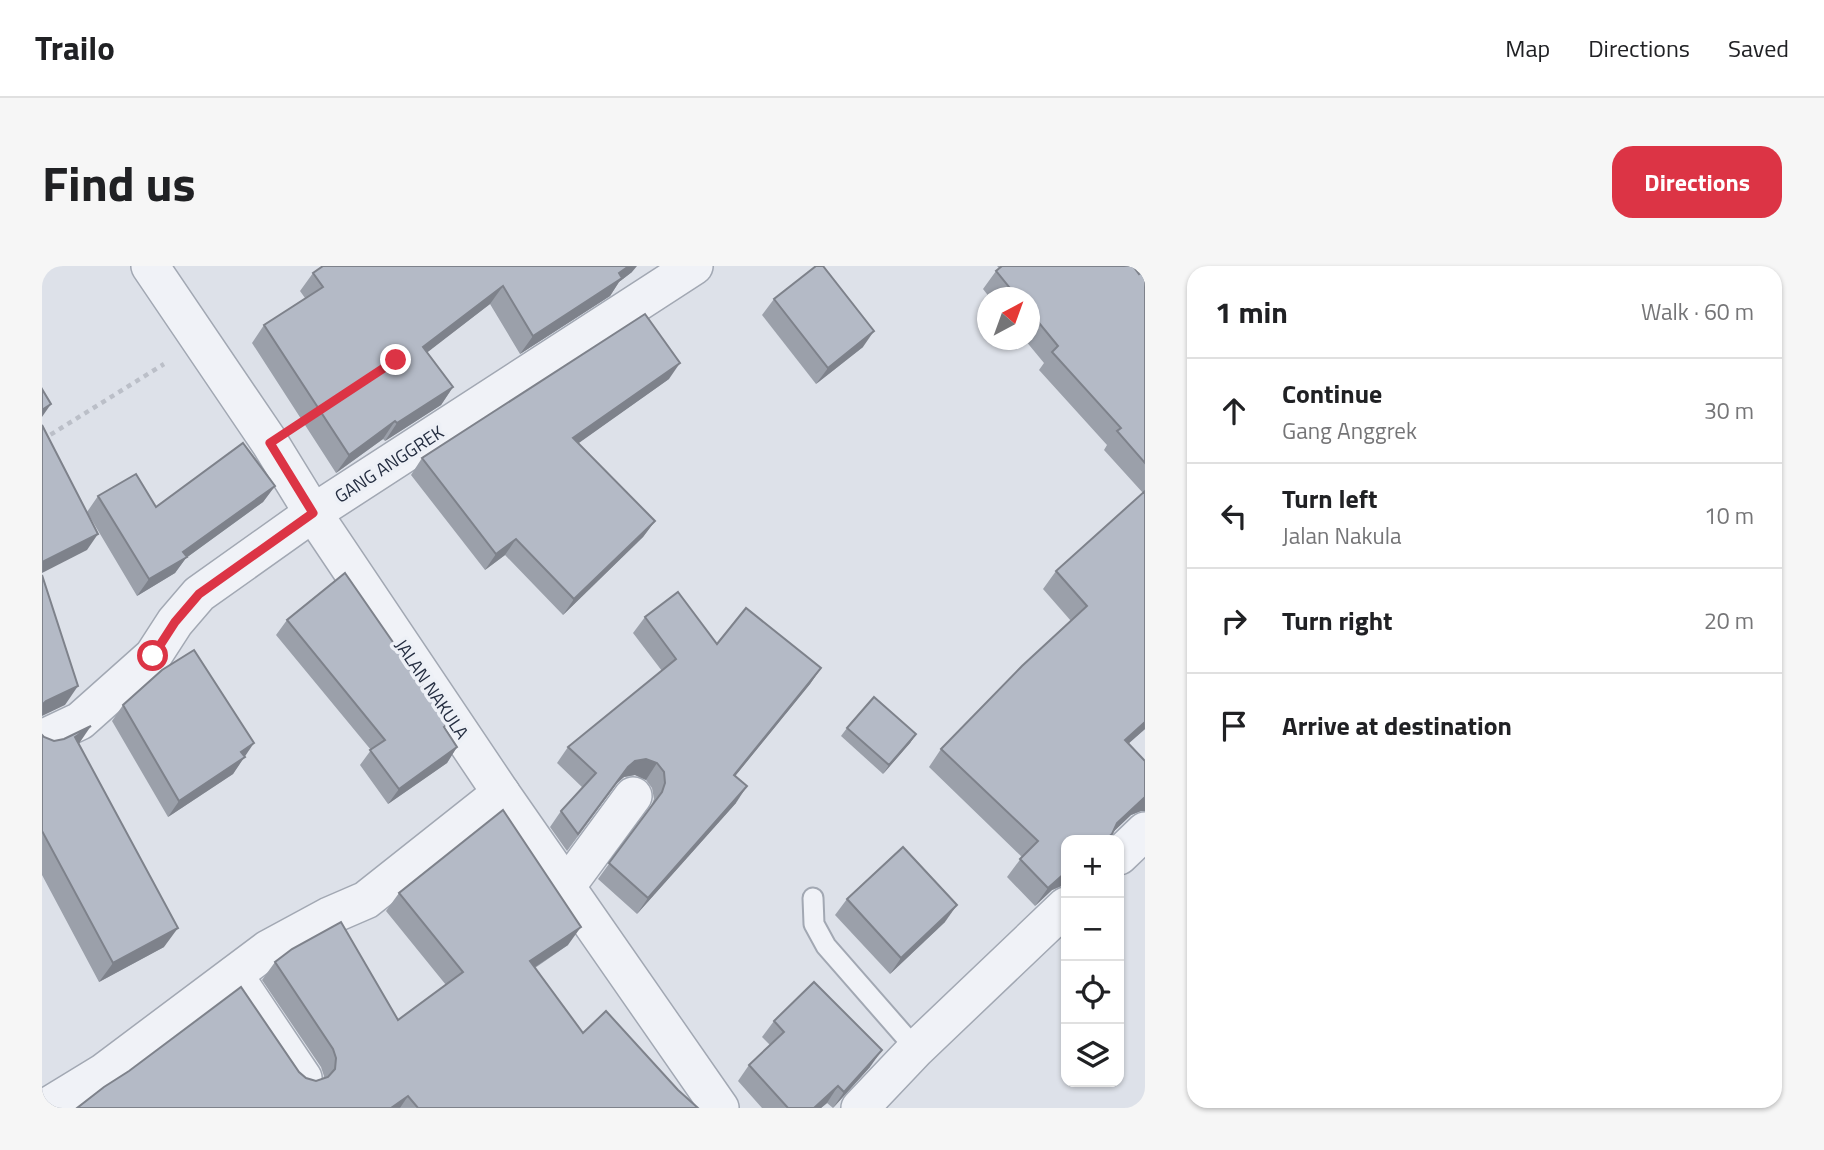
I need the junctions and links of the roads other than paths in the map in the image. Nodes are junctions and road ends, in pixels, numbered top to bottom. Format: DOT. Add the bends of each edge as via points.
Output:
graph roads {
  1 [pos="150,266"];
  2 [pos="694,266"];
  3 [pos="313,513"];
  4 [pos="42,739"];
  5 [pos="501,793"];
  6 [pos="633,796"];
  7 [pos="1145,831"];
  8 [pos="1124,851"];
  9 [pos="566,887"];
  10 [pos="813,898"];
  11 [pos="1061,911"];
  12 [pos="234,975"];
  13 [pos="916,1049"];
  14 [pos="303,1078"];
  15 [pos="45,1108"];
  16 [pos="720,1108"];
  17 [pos="859,1108"];
  1 -- 3 [label="street, JALAN NAKULA"];
  2 -- 3 [label="street, GANG ANGGREK"];
  3 -- 4 [label="street, GANG ANGGREK" via="199,594 153,656 80,721"];
  3 -- 5 [label="street, JALAN NAKULA"];
  5 -- 9 [label="street, JALAN NAKULA"];
  5 -- 12 [label="street" via="366,900 268,949"];
  6 -- 9 [label="street"];
  7 -- 8 [label="street"];
  9 -- 16 [label="street, JALAN NAKULA"];
  10 -- 13 [label="lane" via="814,924 826,946"];
  11 -- 13 [label="street"];
  12 -- 14 [label="street"];
  12 -- 15 [label="street" via="104,1072"];
  13 -- 17 [label="street"];
}
